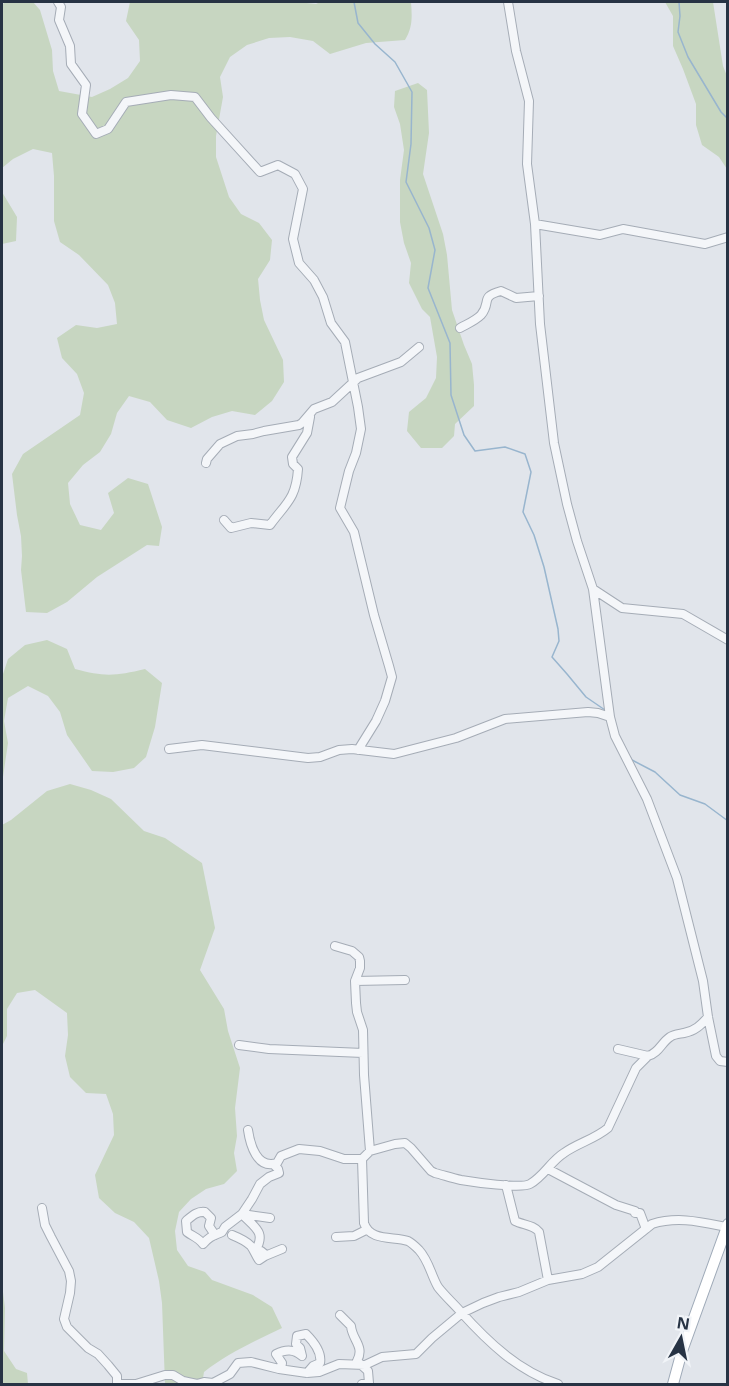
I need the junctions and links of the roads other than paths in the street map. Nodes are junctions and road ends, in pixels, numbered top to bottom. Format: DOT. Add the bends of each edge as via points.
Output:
graph roads {
  1 [pos="58,2"];
  2 [pos="508,2"];
  3 [pos="535,224"];
  4 [pos="728,237"];
  5 [pos="539,296"];
  6 [pos="460,328"];
  7 [pos="419,347"];
  8 [pos="354,380"];
  9 [pos="310,413"];
  10 [pos="206,463"];
  11 [pos="224,520"];
  12 [pos="593,589"];
  13 [pos="728,640"];
  14 [pos="609,714"];
  15 [pos="169,749"];
  16 [pos="358,750"];
  17 [pos="335,946"];
  18 [pos="405,980"];
  19 [pos="355,981"];
  20 [pos="708,1017"];
  21 [pos="239,1045"];
  22 [pos="618,1049"];
  23 [pos="363,1053"];
  24 [pos="648,1056"];
  25 [pos="728,1062"];
  26 [pos="248,1130"];
  27 [pos="370,1151"];
  28 [pos="362,1159"];
  29 [pos="273,1164"];
  30 [pos="548,1169"];
  31 [pos="507,1185"];
  32 [pos="42,1208"];
  33 [pos="242,1214"];
  34 [pos="270,1218"];
  35 [pos="727,1226"];
  36 [pos="646,1229"];
  37 [pos="366,1230"];
  38 [pos="215,1235"];
  39 [pos="232,1235"];
  40 [pos="336,1237"];
  41 [pos="282,1249"];
  42 [pos="266,1255"];
  43 [pos="548,1280"];
  44 [pos="462,1313"];
  45 [pos="340,1315"];
  46 [pos="321,1357"];
  47 [pos="344,1365"];
  48 [pos="362,1365"];
  49 [pos="281,1369"];
  50 [pos="307,1373"];
  51 [pos="117,1384"];
  52 [pos="362,1384"];
  53 [pos="558,1384"];
  54 [pos="673,1384"];
  1 -- 8 [label="street" via="71,64 87,85 82,114 96,134 108,129 126,102 171,95 195,97 260,172 278,165 295,174 303,189 293,239 299,263 314,280 331,322 345,342"];
  2 -- 3 [label="street" via="529,101 527,164"];
  3 -- 4 [label="street" via="600,235 623,229 705,244"];
  3 -- 5 [label="street"];
  5 -- 6 [label="street" via="516,298 501,291 488,295 480,315"];
  5 -- 12 [label="street" via="554,443 574,532"];
  7 -- 8 [label="street" via="401,362"];
  8 -- 9 [label="street" via="332,402"];
  8 -- 16 [label="street" via="361,429 340,508 354,532 392,677 376,721"];
  9 -- 10 [label="street" via="299,425 237,436 220,444"];
  9 -- 11 [label="street" via="307,433 292,457 298,469 294,495 270,525 251,522 231,528"];
  12 -- 13 [label="street" via="622,608 683,614"];
  12 -- 14 [label="street"];
  14 -- 16 [label="street" via="513,718 394,754"];
  14 -- 20 [label="street" via="615,736 647,799 676,878 703,981"];
  15 -- 16 [label="street" via="202,745 308,758 339,750"];
  17 -- 19 [label="street" via="349,949 359,957"];
  18 -- 19 [label="street"];
  19 -- 23 [label="street"];
  20 -- 24 [label="street" via="695,1029 669,1038"];
  20 -- 25 [label="street" via="717,1058"];
  21 -- 23 [label="street"];
  22 -- 24 [label="street"];
  23 -- 27 [label="street"];
  24 -- 30 [label="street" via="636,1068 608,1128 561,1155"];
  26 -- 29 [label="street" via="256,1156"];
  27 -- 28 [label="street"];
  27 -- 31 [label="street" via="405,1143 435,1173"];
  28 -- 29 [label="street" via="344,1160 320,1151 299,1149 280,1156"];
  28 -- 37 [label="street"];
  29 -- 33 [label="street" via="279,1173 260,1184"];
  30 -- 31 [label="street" via="526,1186"];
  30 -- 36 [label="street" via="616,1205 640,1213"];
  31 -- 43 [label="street" via="515,1221 539,1232"];
  32 -- 51 [label="street" via="71,1281 64,1319 117,1376"];
  33 -- 34 [label="street"];
  33 -- 38 [label="street"];
  33 -- 42 [label="street" via="260,1233 255,1251"];
  35 -- 36 [label="street" via="682,1219 663,1220"];
  35 -- 54 [label="main road"];
  36 -- 43 [label="street" via="598,1267"];
  37 -- 40 [label="street" via="354,1236"];
  37 -- 44 [label="street" via="415,1245 438,1286"];
  39 -- 42 [label="street" via="247,1242 259,1260"];
  41 -- 42 [label="street"];
  43 -- 44 [label="street"];
  44 -- 48 [label="street" via="416,1354 382,1357"];
  44 -- 53 [label="street" via="490,1343 522,1368"];
  45 -- 48 [label="street" via="357,1338 361,1352 357,1361"];
  46 -- 47 [label="street"];
  46 -- 49 [label="street" via="306,1334 297,1336 302,1356 288,1350 276,1354"];
  46 -- 50 [label="street" via="320,1363"];
  47 -- 48 [label="street"];
  47 -- 50 [label="street"];
  48 -- 52 [label="street" via="368,1371 369,1383"];
  49 -- 50 [label="street"];
  49 -- 51 [label="street" via="238,1363 230,1374 213,1383 197,1384 165,1375 136,1384"];
}
